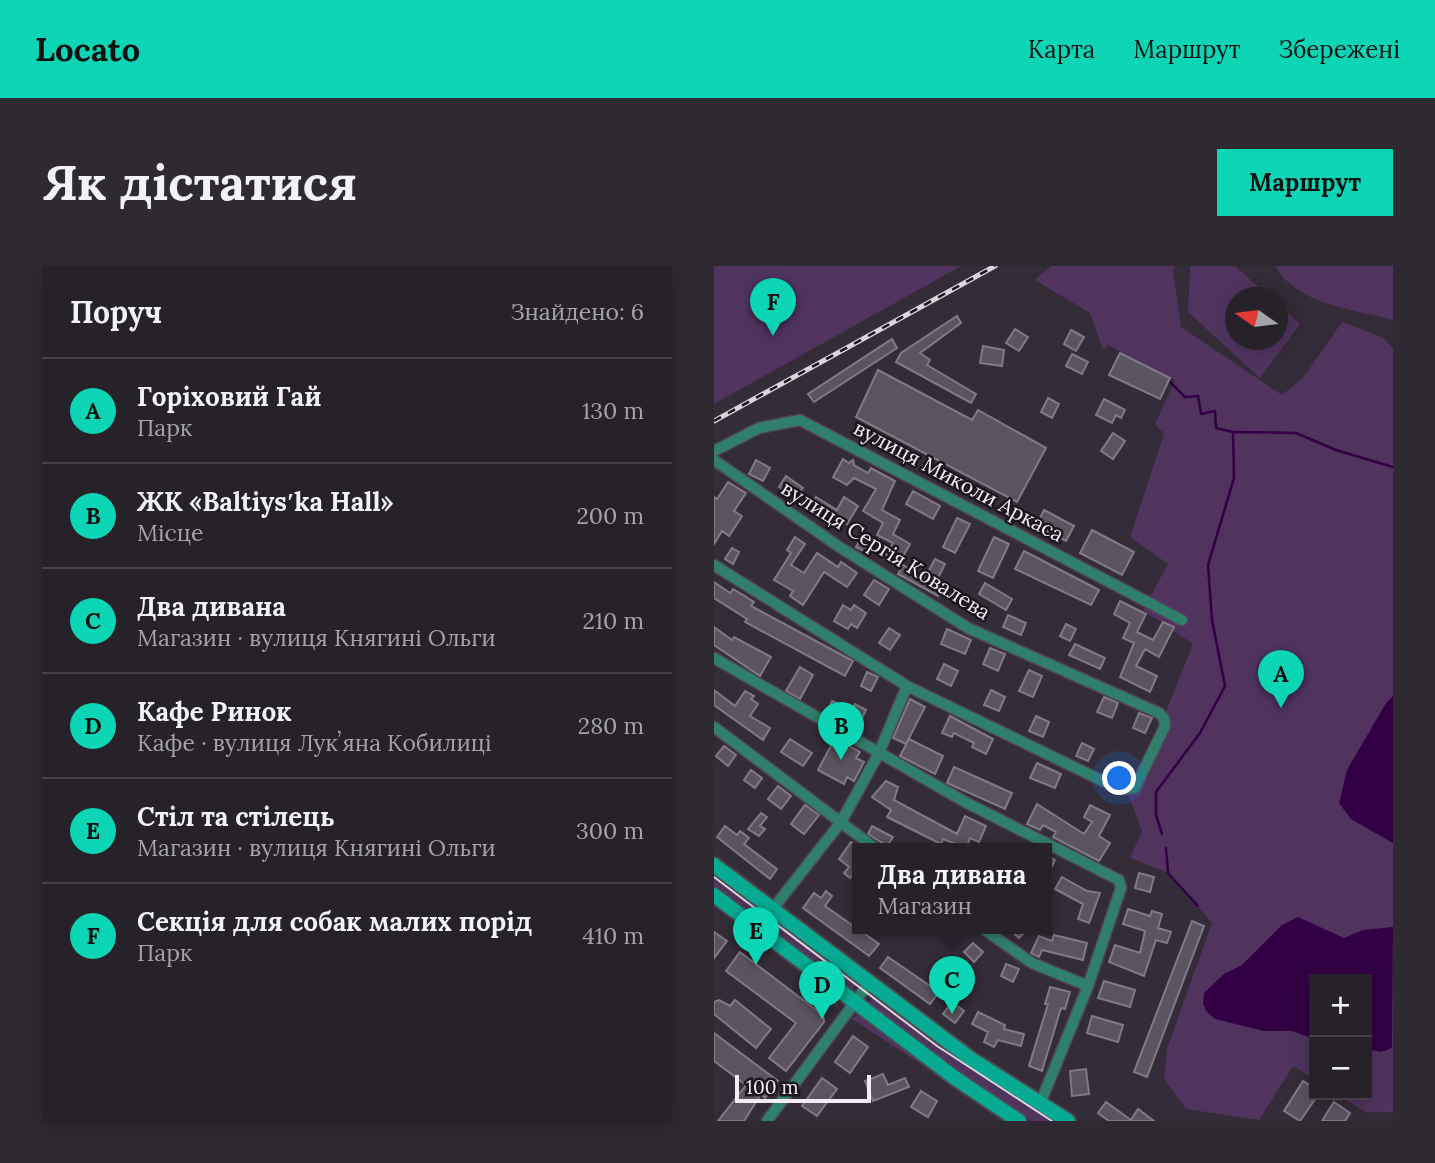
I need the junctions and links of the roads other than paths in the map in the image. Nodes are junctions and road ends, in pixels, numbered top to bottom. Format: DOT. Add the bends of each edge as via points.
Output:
graph roads {
  1 [pos="714,451"];
  2 [pos="714,460"];
  3 [pos="714,565"];
  4 [pos="1182,620"];
  5 [pos="714,658"];
  6 [pos="907,685"];
  7 [pos="714,727"];
  8 [pos="878,755"];
  9 [pos="841,822"];
  10 [pos="868,843"];
  11 [pos="1048,843"];
  12 [pos="1052,845"];
  13 [pos="714,865"];
  14 [pos="714,895"];
  15 [pos="772,910"];
  16 [pos="991,934"];
  17 [pos="869,983"];
  18 [pos="1088,986"];
  19 [pos="855,1003"];
  20 [pos="1040,1104"];
  21 [pos="767,1121"];
  22 [pos="1019,1121"];
  23 [pos="1068,1121"];
  1 -- 4 [label="street, вулиця Миколи Аркаса" via="759,428 800,420"];
  2 -- 6 [label="street, вулиця Сергія Ковалева" via="968,628 1159,713 1165,726 1135,788 1124,789"];
  3 -- 6 [label="street"];
  5 -- 8 [label="street"];
  6 -- 8 [label="street"];
  7 -- 9 [label="street"];
  8 -- 9 [label="street"];
  8 -- 11 [label="street"];
  9 -- 10 [label="street"];
  9 -- 15 [label="street"];
  12 -- 18 [label="street" via="1119,880 1121,888"];
  13 -- 15 [label="main road"];
  14 -- 19 [label="main road"];
  15 -- 17 [label="main road"];
  16 -- 18 [label="street" via="1032,963"];
  17 -- 19 [label="street"];
  17 -- 20 [label="main road"];
  18 -- 20 [label="street"];
  19 -- 21 [label="street"];
  19 -- 22 [label="main road"];
  20 -- 23 [label="main road"];
}
